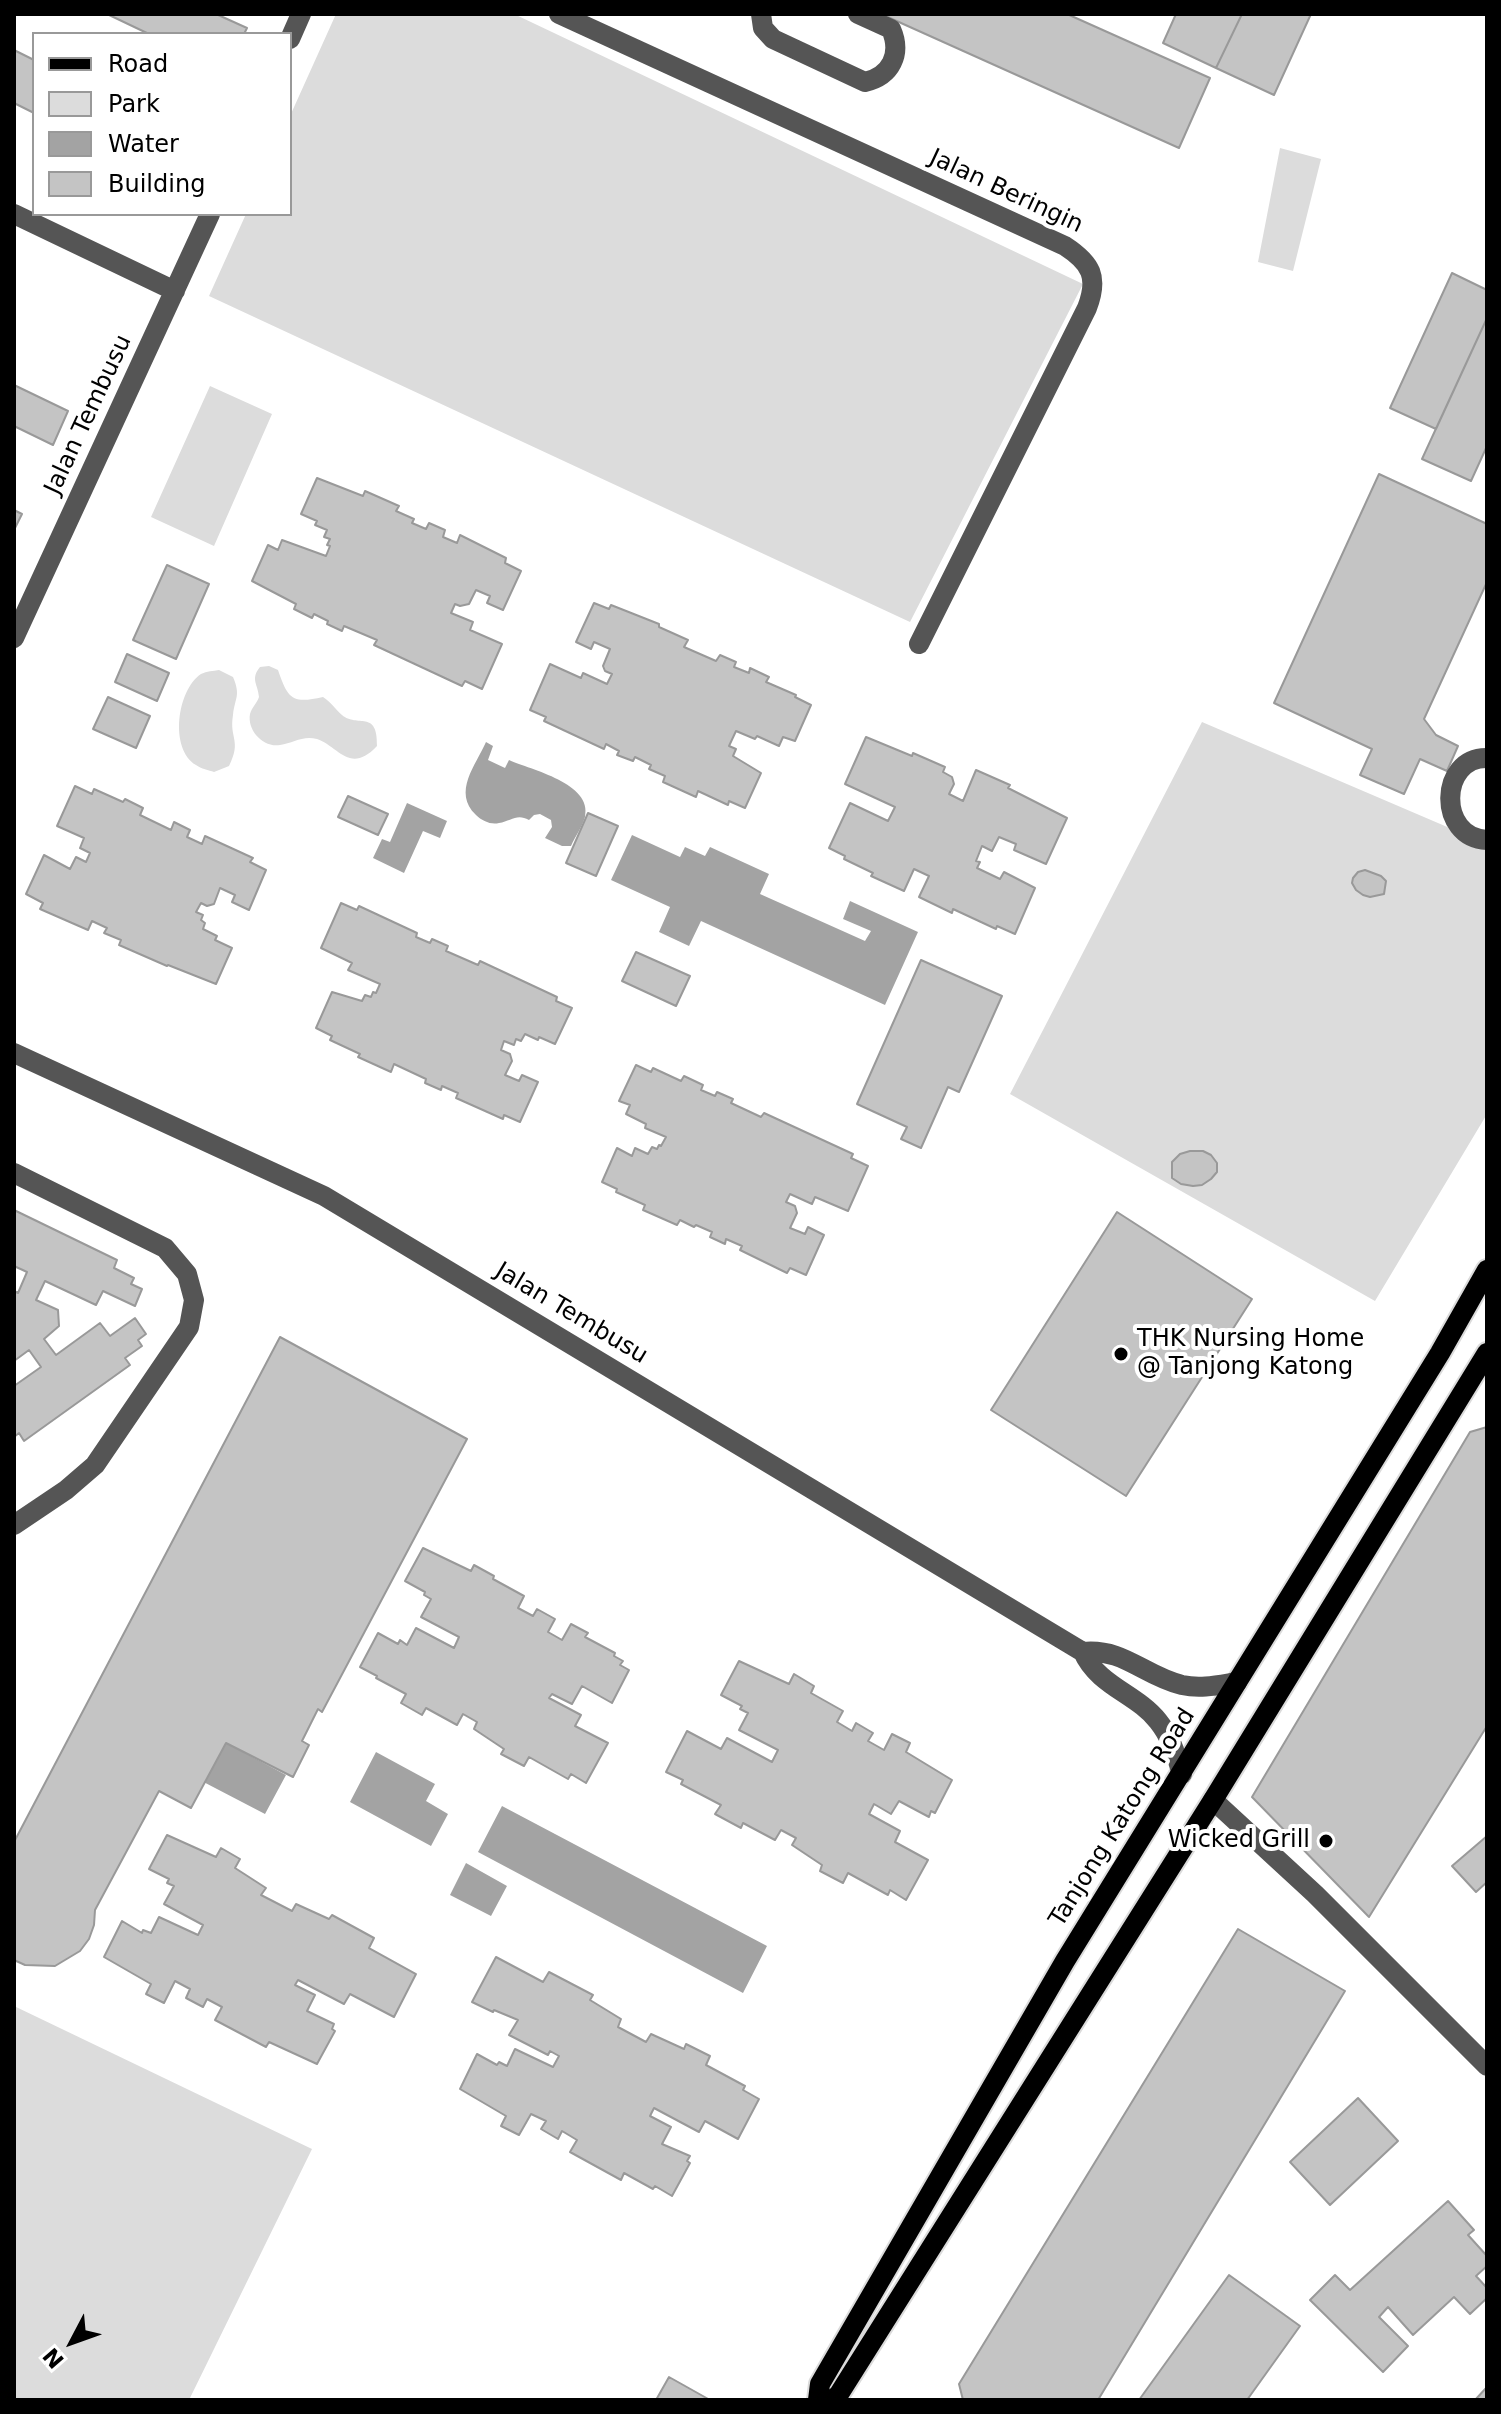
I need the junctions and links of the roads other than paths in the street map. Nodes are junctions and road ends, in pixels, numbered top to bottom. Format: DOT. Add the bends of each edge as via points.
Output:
graph roads {
  1 [pos="301,14"];
  2 [pos="559,14"];
  3 [pos="761,14"];
  4 [pos="858,14"];
  5 [pos="292,34"];
  6 [pos="14,214"];
  7 [pos="209,216"];
  8 [pos="175,291"];
  9 [pos="14,638"];
  10 [pos="919,644"];
  11 [pos="1487,758"];
  12 [pos="1487,840"];
  13 [pos="14,1053"];
  14 [pos="14,1173"];
  15 [pos="1487,1270"];
  16 [pos="1487,1353"];
  17 [pos="14,1525"];
  18 [pos="1083,1652"];
  19 [pos="1237,1682"];
  20 [pos="1182,1774"];
  21 [pos="1213,1800"];
  22 [pos="1487,2066"];
  23 [pos="832,2396"];
  1 -- 5 [label="street"];
  2 -- 10 [label="street, Jalan Beringin" via="1083,257 1092,274 1087,308"];
  3 -- 4 [label="street" via="763,28 773,39 865,82 892,64 895,38 891,29"];
  6 -- 8 [label="street"];
  7 -- 8 [label="street, Jalan Tembusu"];
  8 -- 9 [label="street, Jalan Tembusu"];
  11 -- 12 [label="street" via="1461,768 1450,787 1449,808 1460,828"];
  13 -- 18 [label="street, Jalan Tembusu" via="324,1196"];
  14 -- 17 [label="street" via="165,1248 187,1274 194,1300 189,1327 95,1465"];
  15 -- 19 [label="main road, Tanjong Katong Road"];
  16 -- 21 [label="main road, Tanjong Katong Road"];
  18 -- 19 [label="street" via="1114,1653 1179,1684"];
  18 -- 20 [label="street" via="1105,1680 1157,1719"];
  19 -- 20 [label="main road, Tanjong Katong Road"];
  20 -- 23 [label="main road, Tanjong Katong Road" via="1065,1961"];
  21 -- 22 [label="street"];
  21 -- 23 [label="main road, Tanjong Katong Road"];
}
